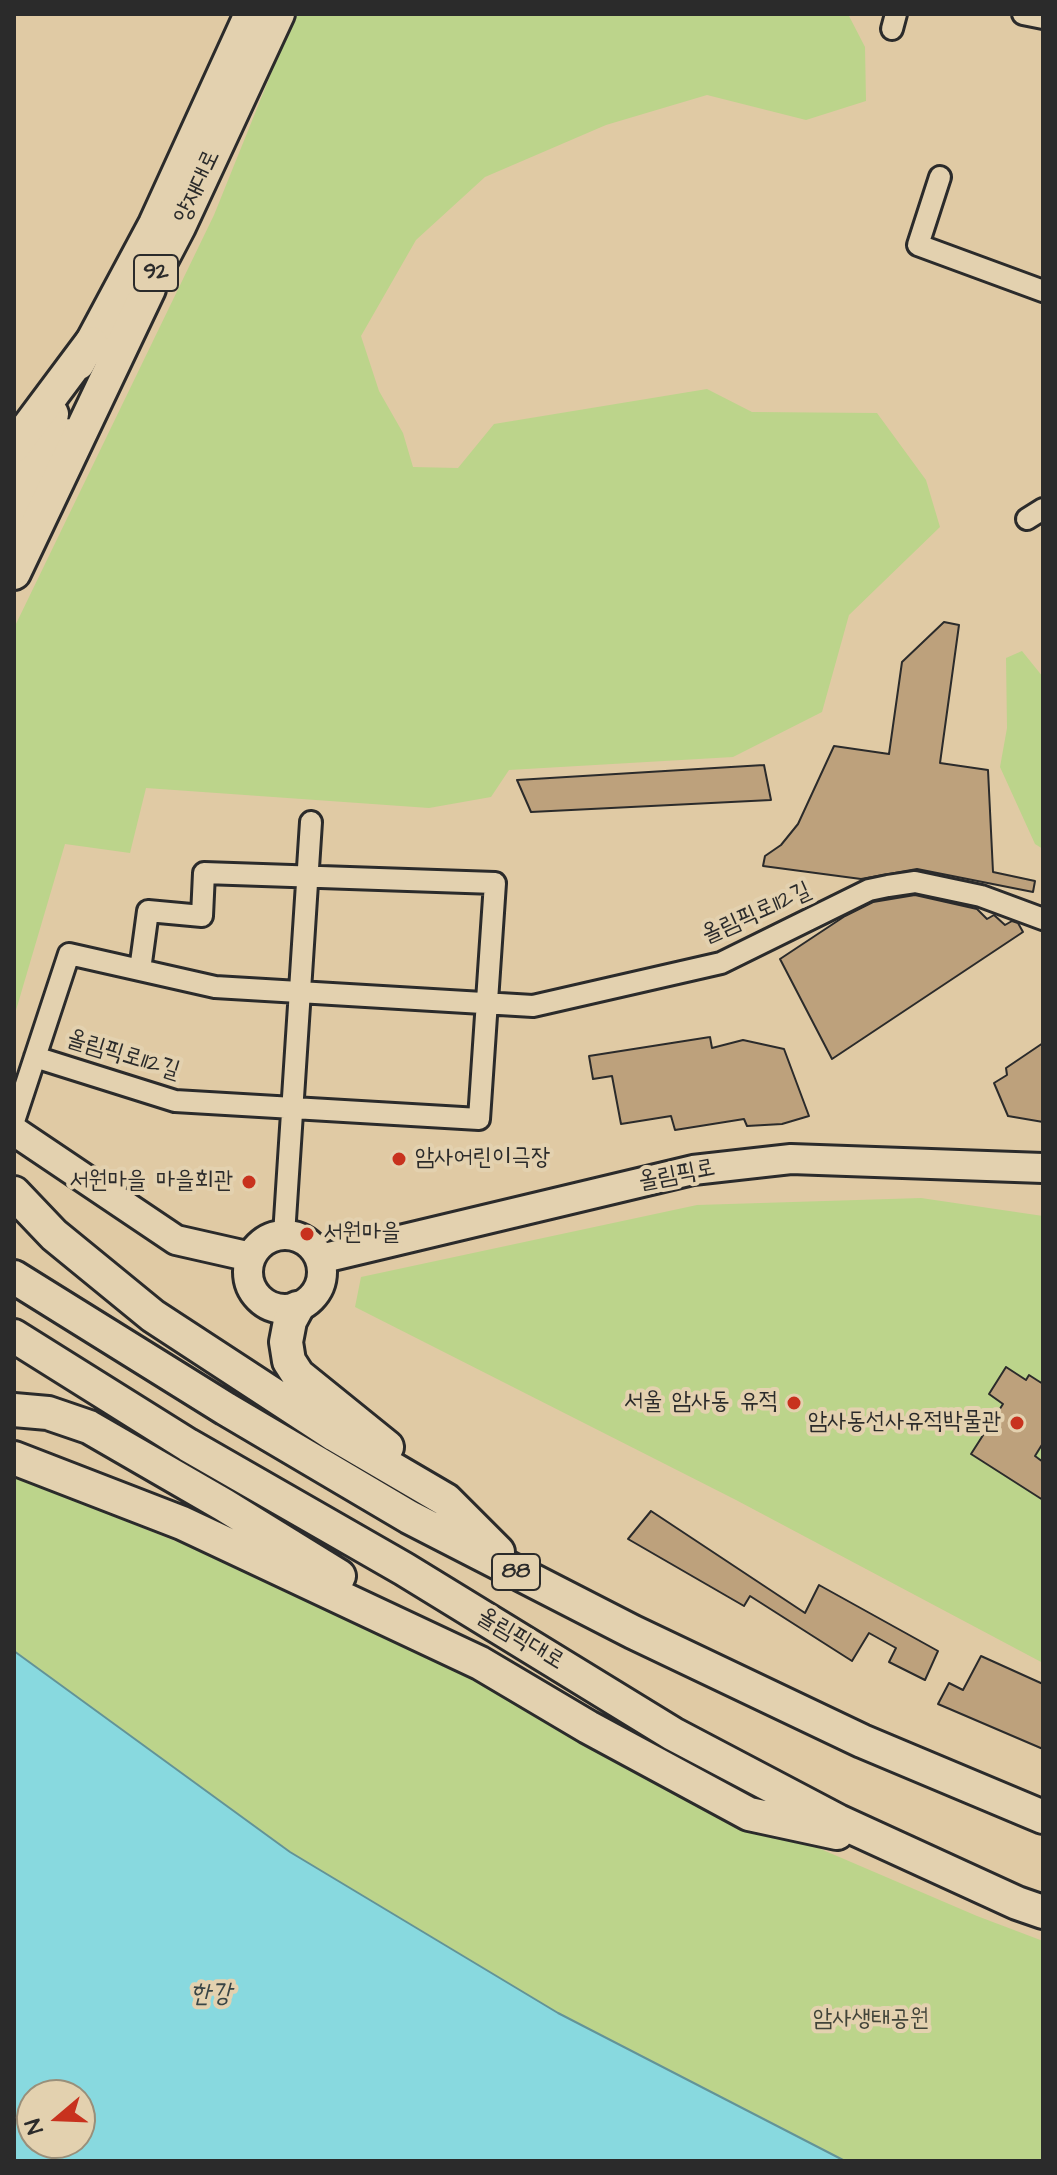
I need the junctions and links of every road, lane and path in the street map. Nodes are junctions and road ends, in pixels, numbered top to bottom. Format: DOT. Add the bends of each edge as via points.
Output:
graph roads {
  1 [pos="250,14"];
  2 [pos="279,14"];
  3 [pos="1023,14"];
  4 [pos="1043,18"];
  5 [pos="940,177"];
  6 [pos="149,289"];
  7 [pos="1043,291"];
  8 [pos="91,343"];
  9 [pos="14,446"];
  10 [pos="14,480"];
  11 [pos="14,522"];
  12 [pos="14,573"];
  13 [pos="311,822"];
  14 [pos="307,876"];
  15 [pos="1043,919"];
  16 [pos="140,970"];
  17 [pos="299,993"];
  18 [pos="486,1004"];
  19 [pos="35,1057"];
  20 [pos="293,1107"];
  21 [pos="14,1121"];
  22 [pos="14,1131"];
  23 [pos="1043,1168"];
  24 [pos="14,1193"];
  25 [pos="284,1235"];
  26 [pos="251,1257"];
  27 [pos="320,1259"];
  28 [pos="14,1277"];
  29 [pos="297,1308"];
  30 [pos="14,1336"];
  31 [pos="14,1410"];
  32 [pos="14,1458"];
  33 [pos="446,1500"];
  34 [pos="520,1574"];
  35 [pos="480,1663"];
  36 [pos="1043,1817"];
  37 [pos="887,1843"];
  38 [pos="1043,1912"];
  1 -- 8 [label="main road, 양재대로 / 92" via="154,224"];
  2 -- 6 [label="main road, 양재대로 / 92"];
  3 -- 4 [label="street"];
  5 -- 7 [label="street" via="918,245"];
  6 -- 11 [label="main road, 양재대로 / 92"];
  6 -- 12 [label="highway"];
  8 -- 9 [label="highway"];
  8 -- 10 [label="main road, 양재대로 / 92"];
  13 -- 14 [label="street"];
  14 -- 16 [label="street, 올림픽로112길" via="204,873 202,916 148,911"];
  14 -- 17 [label="street"];
  14 -- 18 [label="street, 올림픽로112길" via="495,883"];
  15 -- 18 [label="street, 올림픽로112길" via="981,896 915,882 888,886 869,890 721,963 533,1006"];
  16 -- 17 [label="street, 올림픽로112길" via="215,987"];
  16 -- 19 [label="street, 올림픽로112길" via="69,954"];
  17 -- 18 [label="street, 올림픽로112길"];
  17 -- 20 [label="street"];
  18 -- 20 [label="street, 올림픽로112길" via="479,1119"];
  19 -- 20 [label="street, 올림픽로112길" via="175,1101"];
  19 -- 21 [label="street, 올림픽로112길"];
  20 -- 25 [label="street"];
  22 -- 26 [label="main road" via="176,1240"];
  23 -- 27 [label="main road, 올림픽로" via="791,1159 707,1169"];
  24 -- 33 [label="highway" via="54,1235 153,1316"];
  25 -- 26 [label="main road" via="265,1241"];
  25 -- 27 [label="main road" via="306,1242"];
  26 -- 29 [label="main road" via="249,1283 255,1294 274,1308"];
  27 -- 29 [label="main road" via="316,1294"];
  28 -- 34 [label="highway, 88" via="409,1517"];
  29 -- 33 [label="highway" via="286,1342 298,1375"];
  30 -- 37 [label="highway, 올림픽대로 / 88" via="673,1734"];
  31 -- 35 [label="highway" via="48,1413 89,1427"];
  32 -- 35 [label="highway" via="182,1523"];
  33 -- 34 [label="highway"];
  34 -- 36 [label="highway, 88" via="862,1741"];
  35 -- 37 [label="highway" via="749,1814"];
  37 -- 38 [label="highway, 올림픽대로 / 88"];
}
